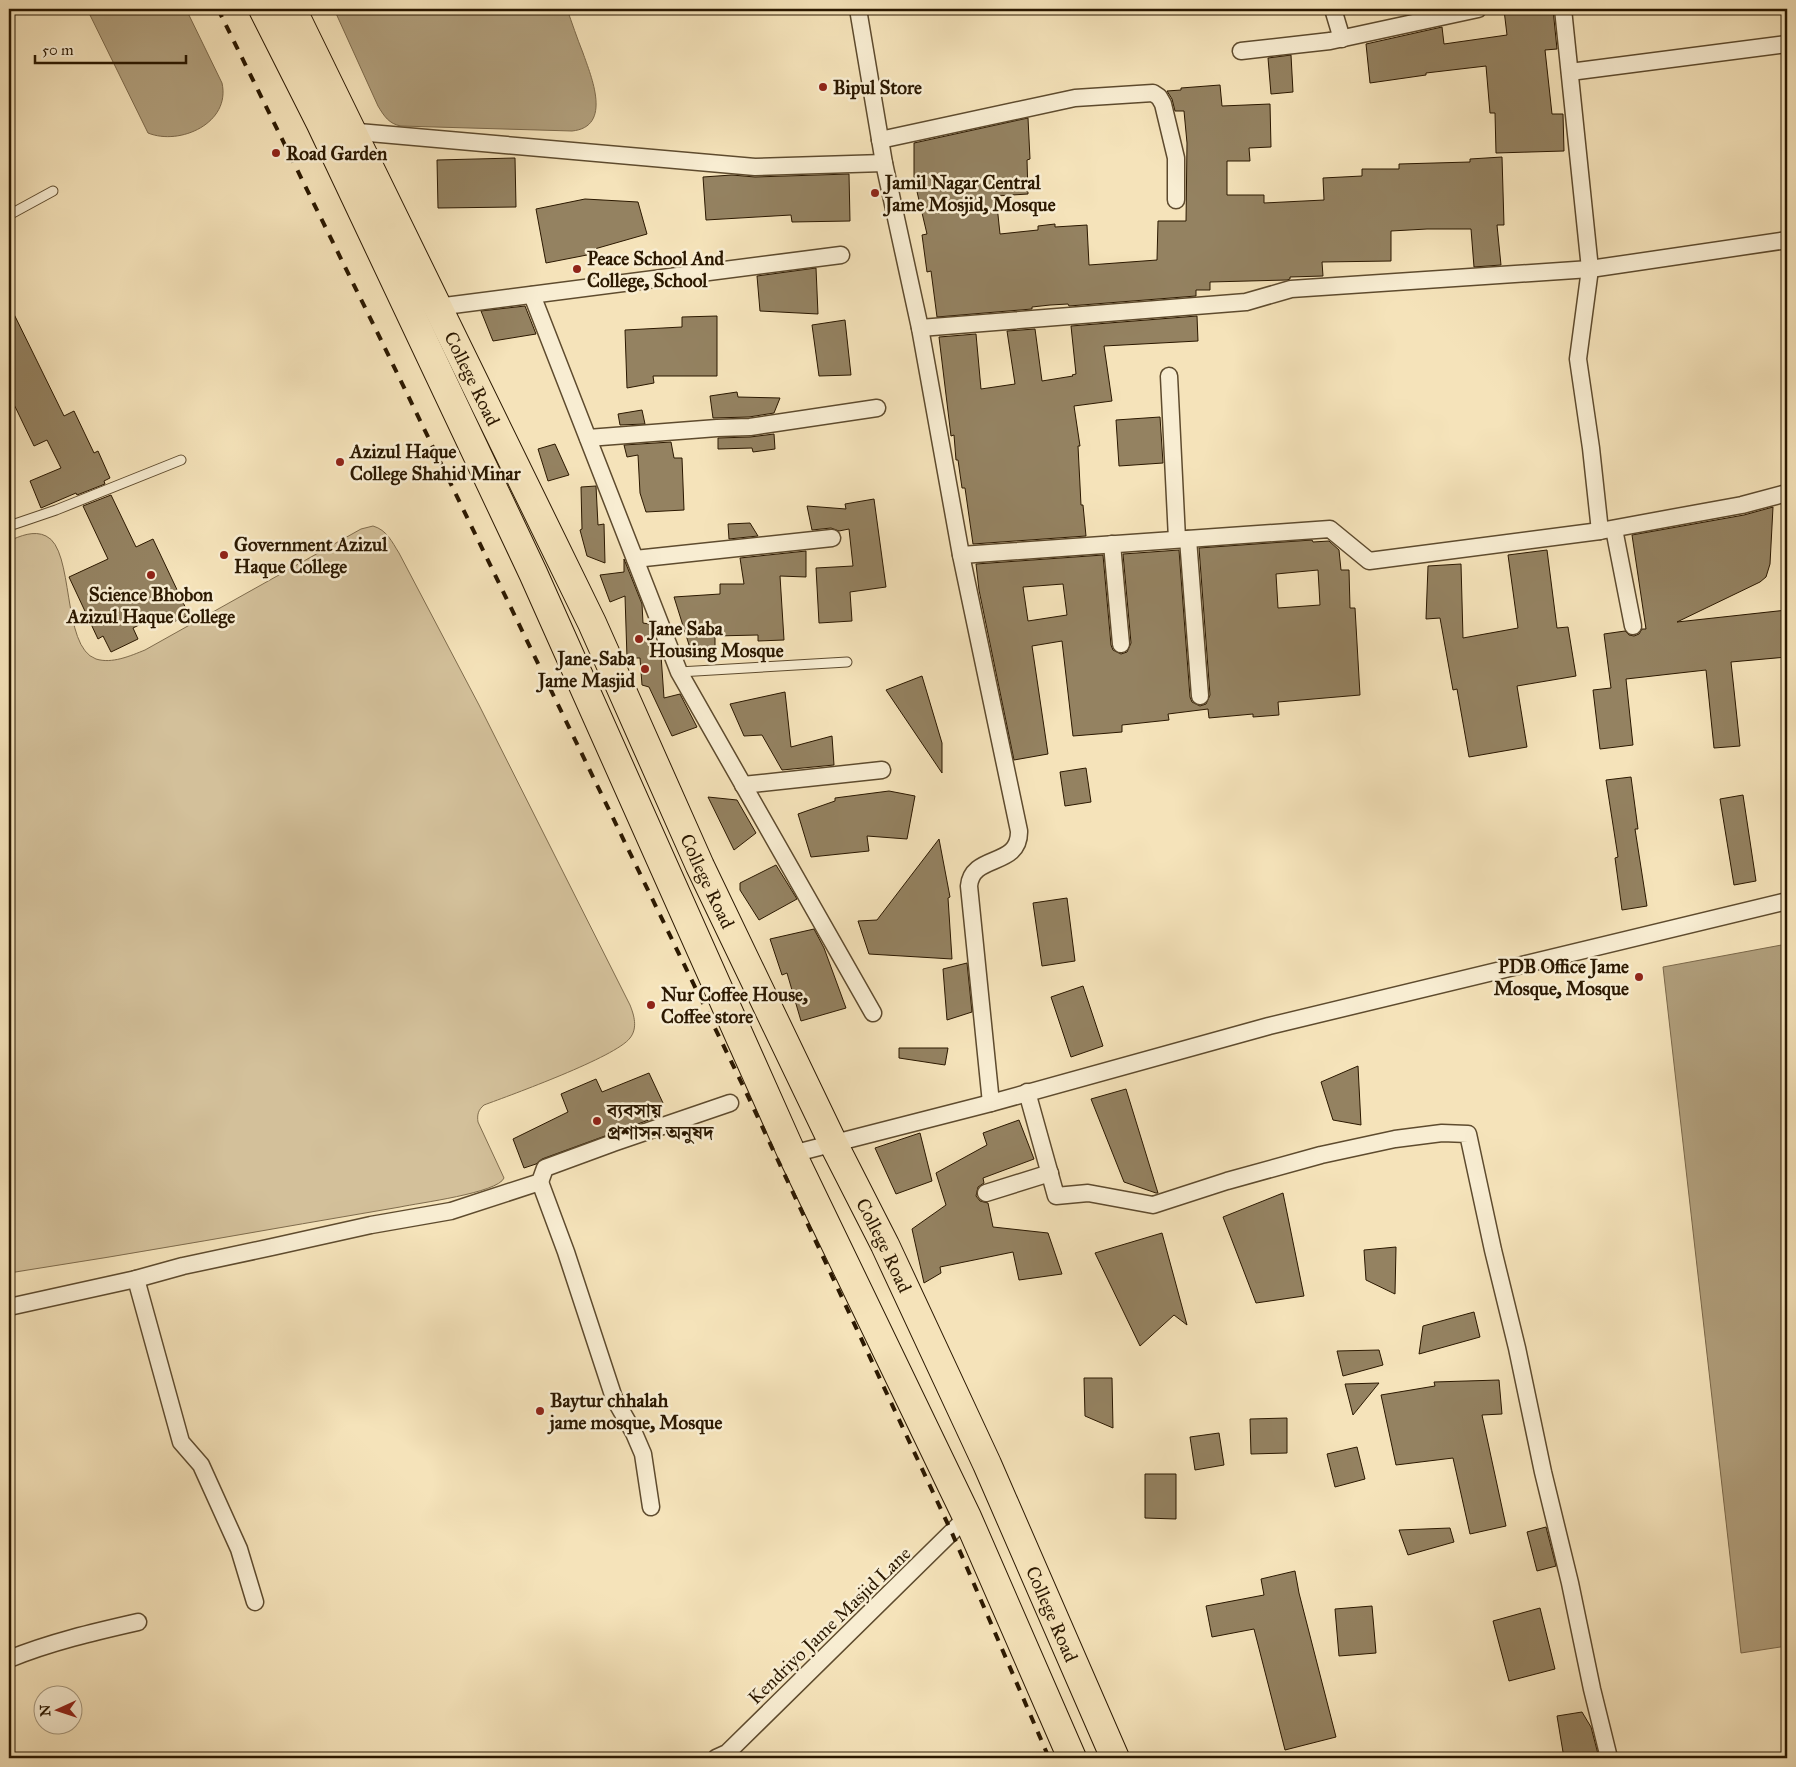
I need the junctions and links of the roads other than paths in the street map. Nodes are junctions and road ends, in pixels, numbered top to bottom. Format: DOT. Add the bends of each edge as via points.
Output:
graph roads {
  1 [pos="263,9"];
  2 [pos="292,9"];
  3 [pos="858,9"];
  4 [pos="1333,9"];
  5 [pos="1478,9"];
  6 [pos="1563,9"];
  7 [pos="1342,38"];
  8 [pos="1787,44"];
  9 [pos="1241,51"];
  10 [pos="1570,72"];
  11 [pos="321,124"];
  12 [pos="351,132"];
  13 [pos="880,140"];
  14 [pos="884,163"];
  15 [pos="53,190"];
  16 [pos="1176,200"];
  17 [pos="9,216"];
  18 [pos="1787,240"];
  19 [pos="841,255"];
  20 [pos="1590,269"];
  21 [pos="532,295"];
  22 [pos="437,307"];
  23 [pos="920,328"];
  24 [pos="1169,376"];
  25 [pos="877,408"];
  26 [pos="588,438"];
  27 [pos="181,460"];
  28 [pos="1787,493"];
  29 [pos="9,526"];
  30 [pos="1607,530"];
  31 [pos="832,538"];
  32 [pos="1183,539"];
  33 [pos="1112,544"];
  34 [pos="961,555"];
  35 [pos="635,559"];
  36 [pos="1633,626"];
  37 [pos="1120,644"];
  38 [pos="847,662"];
  39 [pos="679,672"];
  40 [pos="1200,696"];
  41 [pos="882,770"];
  42 [pos="743,785"];
  43 [pos="1787,901"];
  44 [pos="873,1013"];
  45 [pos="1027,1092"];
  46 [pos="991,1102"];
  47 [pos="730,1103"];
  48 [pos="833,1143"];
  49 [pos="792,1154"];
  50 [pos="1050,1173"];
  51 [pos="540,1182"];
  52 [pos="986,1193"];
  53 [pos="136,1279"];
  54 [pos="9,1307"];
  55 [pos="651,1507"];
  56 [pos="967,1517"];
  57 [pos="255,1602"];
  58 [pos="138,1622"];
  59 [pos="9,1659"];
  60 [pos="716,1758"];
  61 [pos="1072,1758"];
  62 [pos="1115,1758"];
  63 [pos="1609,1758"];
  1 -- 11 [label="highway, College Road"];
  2 -- 12 [label="highway, College Road"];
  3 -- 13 [label="street"];
  4 -- 7 [label="street"];
  5 -- 7 [label="street"];
  6 -- 10 [label="street"];
  7 -- 9 [label="street"];
  8 -- 10 [label="street"];
  10 -- 20 [label="street"];
  11 -- 12 [label="street"];
  11 -- 49 [label="highway, College Road" via="537,582"];
  12 -- 14 [label="street" via="755,167"];
  12 -- 22 [label="highway, College Road"];
  13 -- 14 [label="street"];
  13 -- 16 [label="street" via="1075,98 1153,93 1163,104 1176,158"];
  14 -- 23 [label="street"];
  15 -- 17 [label="lane"];
  18 -- 20 [label="street"];
  19 -- 21 [label="street"];
  20 -- 23 [label="street" via="1291,289 1246,302"];
  20 -- 30 [label="street" via="1578,359"];
  21 -- 22 [label="street"];
  21 -- 26 [label="street"];
  22 -- 48 [label="highway, College Road" via="592,623 700,866"];
  23 -- 34 [label="street"];
  24 -- 32 [label="street"];
  25 -- 26 [label="street" via="750,427"];
  26 -- 35 [label="street"];
  27 -- 29 [label="lane"];
  28 -- 30 [label="street" via="1742,505"];
  30 -- 32 [label="street" via="1369,561 1330,529"];
  30 -- 36 [label="street"];
  31 -- 35 [label="street"];
  32 -- 33 [label="street"];
  32 -- 40 [label="street"];
  33 -- 34 [label="street"];
  33 -- 37 [label="street"];
  34 -- 46 [label="street" via="1020,840 1014,850 970,876"];
  35 -- 39 [label="street"];
  38 -- 39 [label="lane"];
  39 -- 42 [label="street"];
  41 -- 42 [label="street"];
  42 -- 44 [label="street"];
  43 -- 45 [label="street" via="1269,1026"];
  45 -- 46 [label="street"];
  45 -- 50 [label="street"];
  46 -- 48 [label="street"];
  47 -- 51 [label="street" via="545,1168"];
  48 -- 49 [label="street"];
  48 -- 62 [label="highway, College Road" via="885,1245 987,1464"];
  49 -- 56 [label="highway, College Road"];
  50 -- 52 [label="street"];
  50 -- 63 [label="street" via="1056,1196 1088,1193 1153,1205 1321,1155 1442,1133 1468,1134"];
  51 -- 53 [label="street" via="451,1211 371,1225"];
  51 -- 55 [label="street" via="614,1398 643,1454"];
  53 -- 54 [label="street"];
  53 -- 57 [label="street" via="181,1442 201,1466 239,1549"];
  56 -- 60 [label="street, Kendriyo Jame Masjid Lane" via="727,1753"];
  56 -- 61 [label="highway, College Road"];
  58 -- 59 [label="street" via="79,1636"];
}
